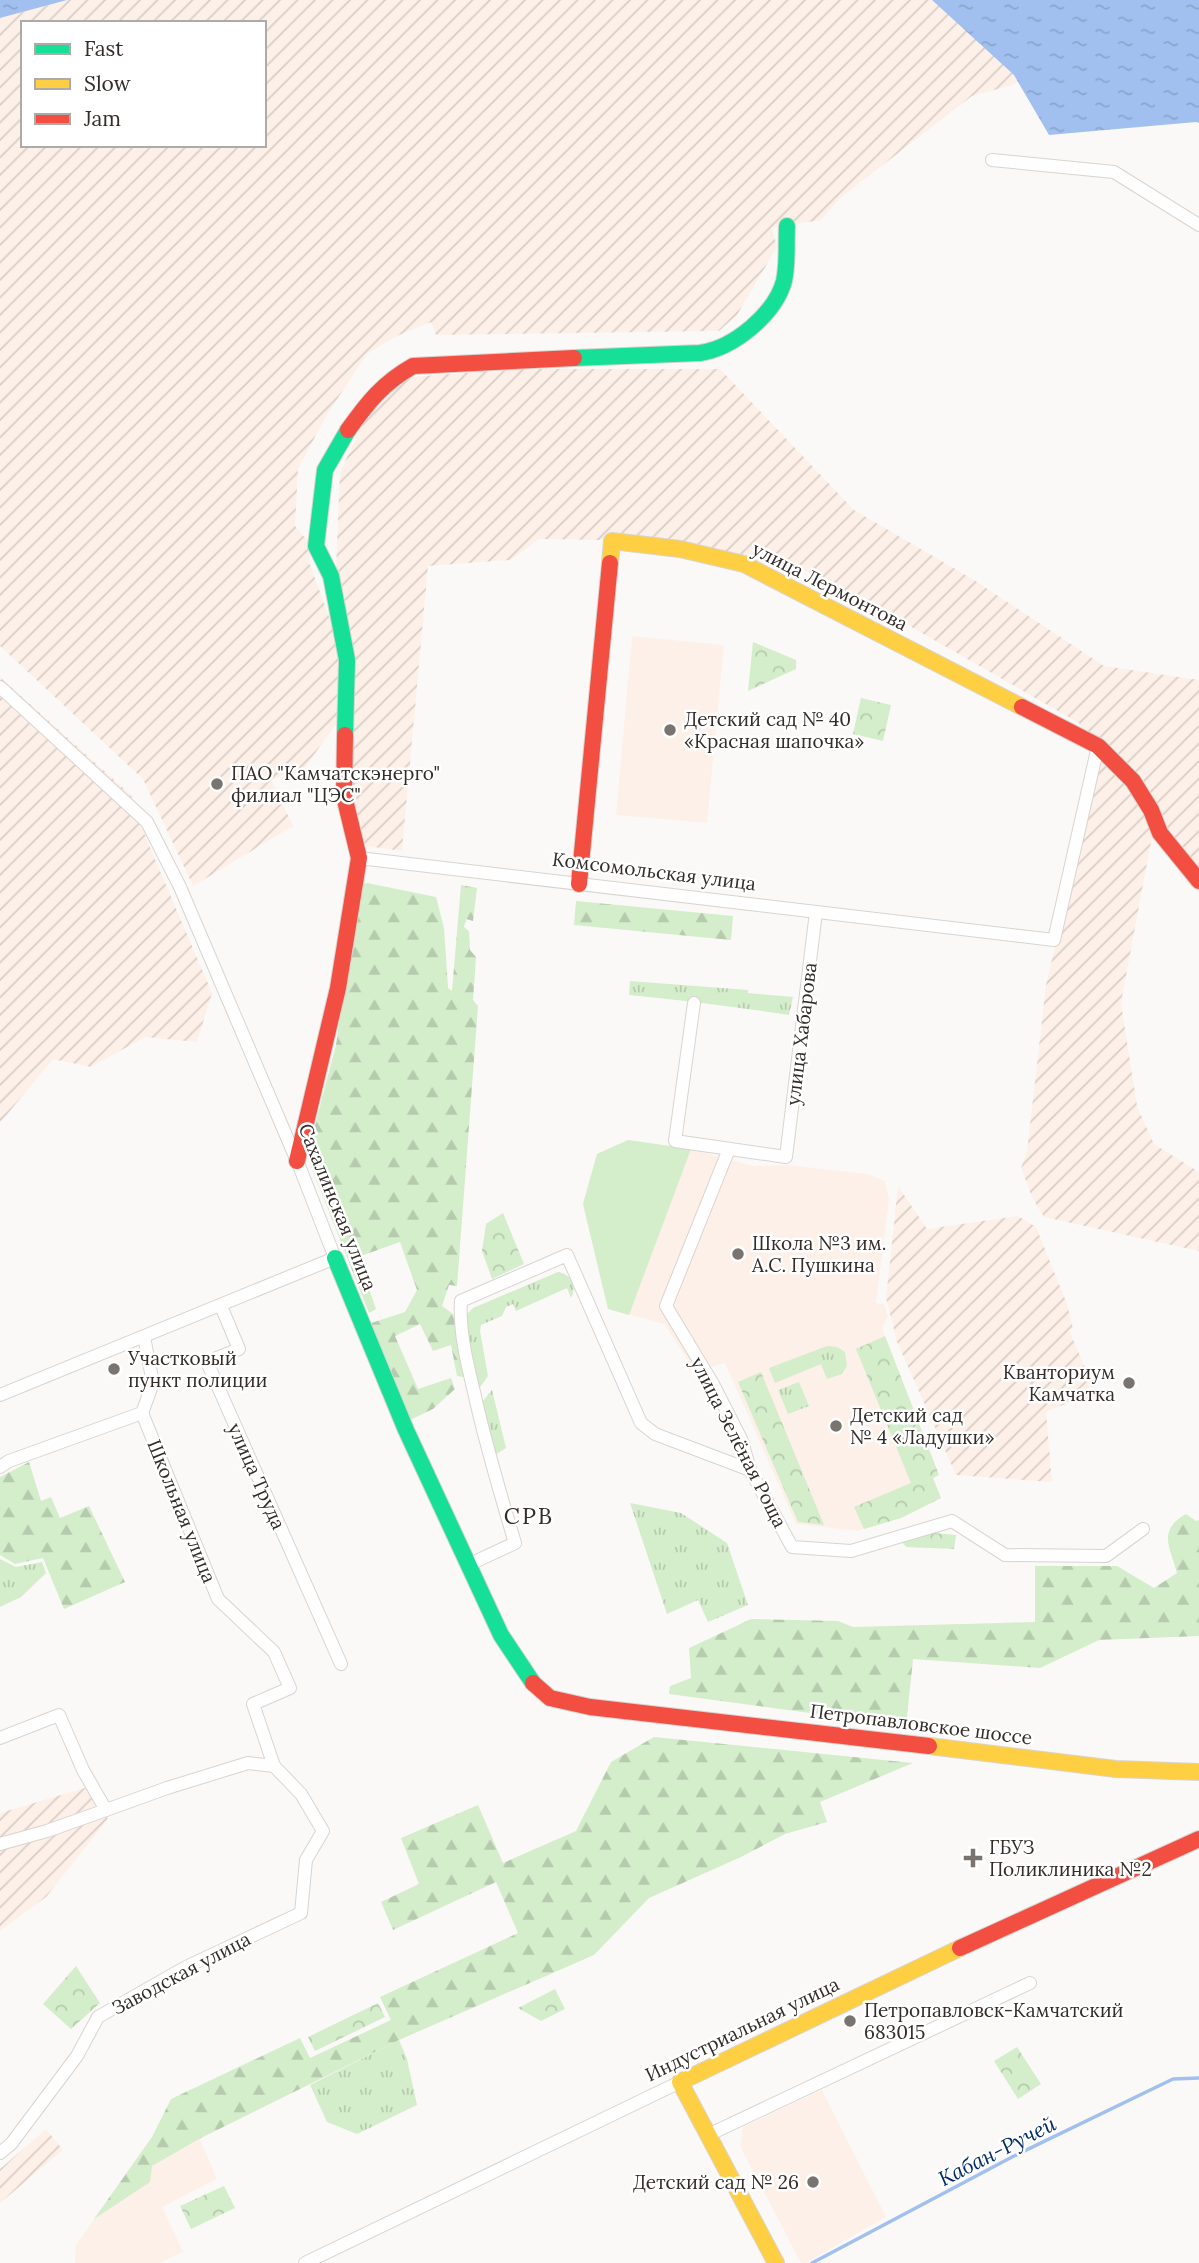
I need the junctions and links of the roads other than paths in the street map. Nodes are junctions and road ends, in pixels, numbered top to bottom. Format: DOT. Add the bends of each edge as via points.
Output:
graph roads {
  1 [pos="992,160"];
  2 [pos="1199,225"];
  3 [pos="787,226"];
  4 [pos="0,687"];
  5 [pos="1098,746"];
  6 [pos="359,858"];
  7 [pos="1199,880"];
  8 [pos="579,884"];
  9 [pos="816,912"];
  10 [pos="694,1003"];
  11 [pos="729,1149"];
  12 [pos="297,1161"];
  13 [pos="335,1258"];
  14 [pos="221,1306"];
  15 [pos="144,1337"];
  16 [pos="0,1395"];
  17 [pos="142,1413"];
  18 [pos="0,1466"];
  19 [pos="750,1469"];
  20 [pos="1143,1529"];
  21 [pos="468,1566"];
  22 [pos="341,1664"];
  23 [pos="638,1713"];
  24 [pos="0,1738"];
  25 [pos="274,1766"];
  26 [pos="1199,1772"];
  27 [pos="106,1810"];
  28 [pos="323,1831"];
  29 [pos="1199,1839"];
  30 [pos="0,1844"];
  31 [pos="1030,1983"];
  32 [pos="680,2082"];
  33 [pos="708,2135"];
  34 [pos="0,2153"];
  35 [pos="305,2263"];
  36 [pos="776,2263"];
  1 -- 2 [label="street" via="1114,172"];
  3 -- 6 [label="street" via="782,286 765,312 731,341 689,354 413,366 392,377 341,440 325,470 316,546 331,576 347,660 344,796"];
  4 -- 12 [label="street, Сахалинская улица" via="147,822 180,887"];
  5 -- 7 [label="street, улица Лермонтова" via="1133,781 1160,833"];
  5 -- 8 [label="street, улица Лермонтова" via="744,564 680,549 612,541"];
  5 -- 9 [label="street, Комсомольская улица" via="1054,940"];
  6 -- 8 [label="street, Комсомольская улица"];
  6 -- 12 [label="street" via="338,988"];
  8 -- 9 [label="street, Комсомольская улица"];
  9 -- 11 [label="street, улица Хабарова" via="786,1157"];
  10 -- 11 [label="street" via="675,1141"];
  11 -- 19 [label="street, улица Зелёная Роща" via="666,1306 713,1384 742,1441"];
  12 -- 13 [label="street, Сахалинская улица"];
  13 -- 14 [label="street"];
  13 -- 21 [label="street, Сахалинская улица"];
  14 -- 15 [label="street"];
  14 -- 22 [label="street, улица Труда" via="239,1349 206,1362"];
  15 -- 16 [label="street"];
  15 -- 17 [label="street" via="153,1383"];
  17 -- 18 [label="street"];
  17 -- 25 [label="street, Школьная улица" via="218,1599 274,1653 290,1688 253,1704"];
  19 -- 20 [label="street, улица Зелёная Роща" via="792,1546 852,1551 951,1521 1005,1555 1106,1556"];
  19 -- 21 [label="street" via="655,1434 641,1423 567,1255 461,1301 470,1376 515,1544"];
  21 -- 23 [label="street, Сахалинская улица" via="501,1635 534,1684 550,1698"];
  23 -- 26 [label="street, Петропавловское шоссе" via="1116,1769"];
  24 -- 27 [label="street" via="59,1715"];
  25 -- 27 [label="street" via="248,1763"];
  25 -- 28 [label="street, Школьная улица" via="301,1794"];
  27 -- 30 [label="street"];
  28 -- 34 [label="street, Заводская улица" via="306,1860 300,1913 186,1967 98,2017 77,2056"];
  29 -- 32 [label="street, Индустриальная улица"];
  31 -- 33 [label="street"];
  32 -- 33 [label="street"];
  32 -- 35 [label="street, Индустриальная улица"];
  33 -- 36 [label="street"];
}
